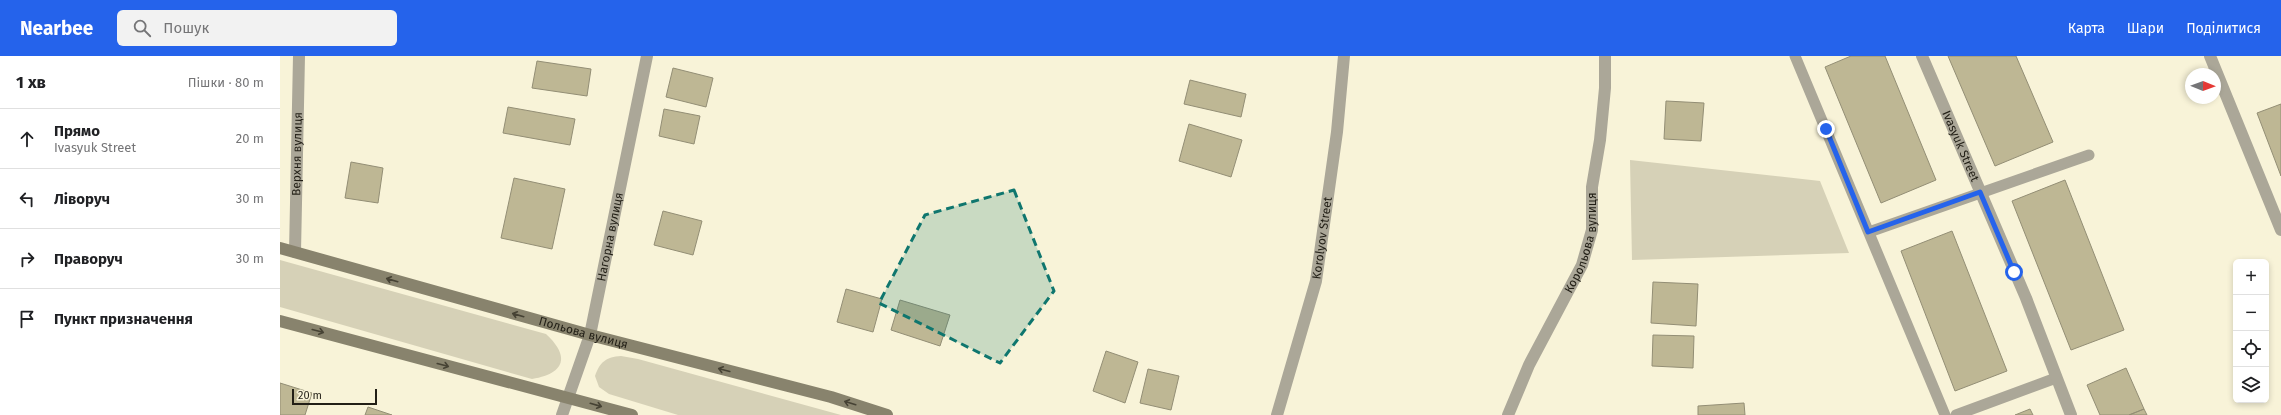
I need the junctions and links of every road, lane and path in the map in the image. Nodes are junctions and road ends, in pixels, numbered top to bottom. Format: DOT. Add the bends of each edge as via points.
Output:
graph roads {
  1 [pos="299,56"];
  2 [pos="647,56"];
  3 [pos="1344,56"];
  4 [pos="1605,56"];
  5 [pos="1795,56"];
  6 [pos="1922,56"];
  7 [pos="2210,56"];
  8 [pos="2089,155"];
  9 [pos="1980,192"];
  10 [pos="2281,230"];
  11 [pos="1868,232"];
  12 [pos="280,248"];
  13 [pos="295,252"];
  14 [pos="280,321"];
  15 [pos="590,335"];
  16 [pos="2056,378"];
  17 [pos="568,398"];
  18 [pos="562,415"];
  19 [pos="632,415"];
  20 [pos="887,415"];
  21 [pos="1277,415"];
  22 [pos="1508,415"];
  23 [pos="1945,415"];
  24 [pos="1956,415"];
  25 [pos="2071,415"];
  1 -- 13 [label="street, Верхня вулиця"];
  2 -- 15 [label="street, Нагорна вулиця"];
  3 -- 21 [label="street, Korolyov Street" via="1337,132 1316,281"];
  4 -- 22 [label="street, Корольова вулиця" via="1601,132 1592,187 1592,230 1582,265 1532,359"];
  5 -- 11 [label="lane"];
  6 -- 9 [label="street, Ivasyuk Street"];
  7 -- 10 [label="street"];
  8 -- 9 [label="lane"];
  9 -- 11 [label="lane"];
  9 -- 16 [label="street, Ivasyuk Street" via="2026,298"];
  11 -- 23 [label="lane"];
  12 -- 13 [label="main road, Польова вулиця"];
  15 -- 13 [label="main road, Польова вулиця, one-way"];
  14 -- 17 [label="main road, one-way"];
  15 -- 17 [label="street, Нагорна вулиця"];
  20 -- 15 [label="main road, Польова вулиця, one-way"];
  16 -- 24 [label="lane"];
  16 -- 25 [label="street, Ivasyuk Street"];
  17 -- 18 [label="street, Нагорна вулиця"];
  17 -- 19 [label="main road, one-way"];
}
